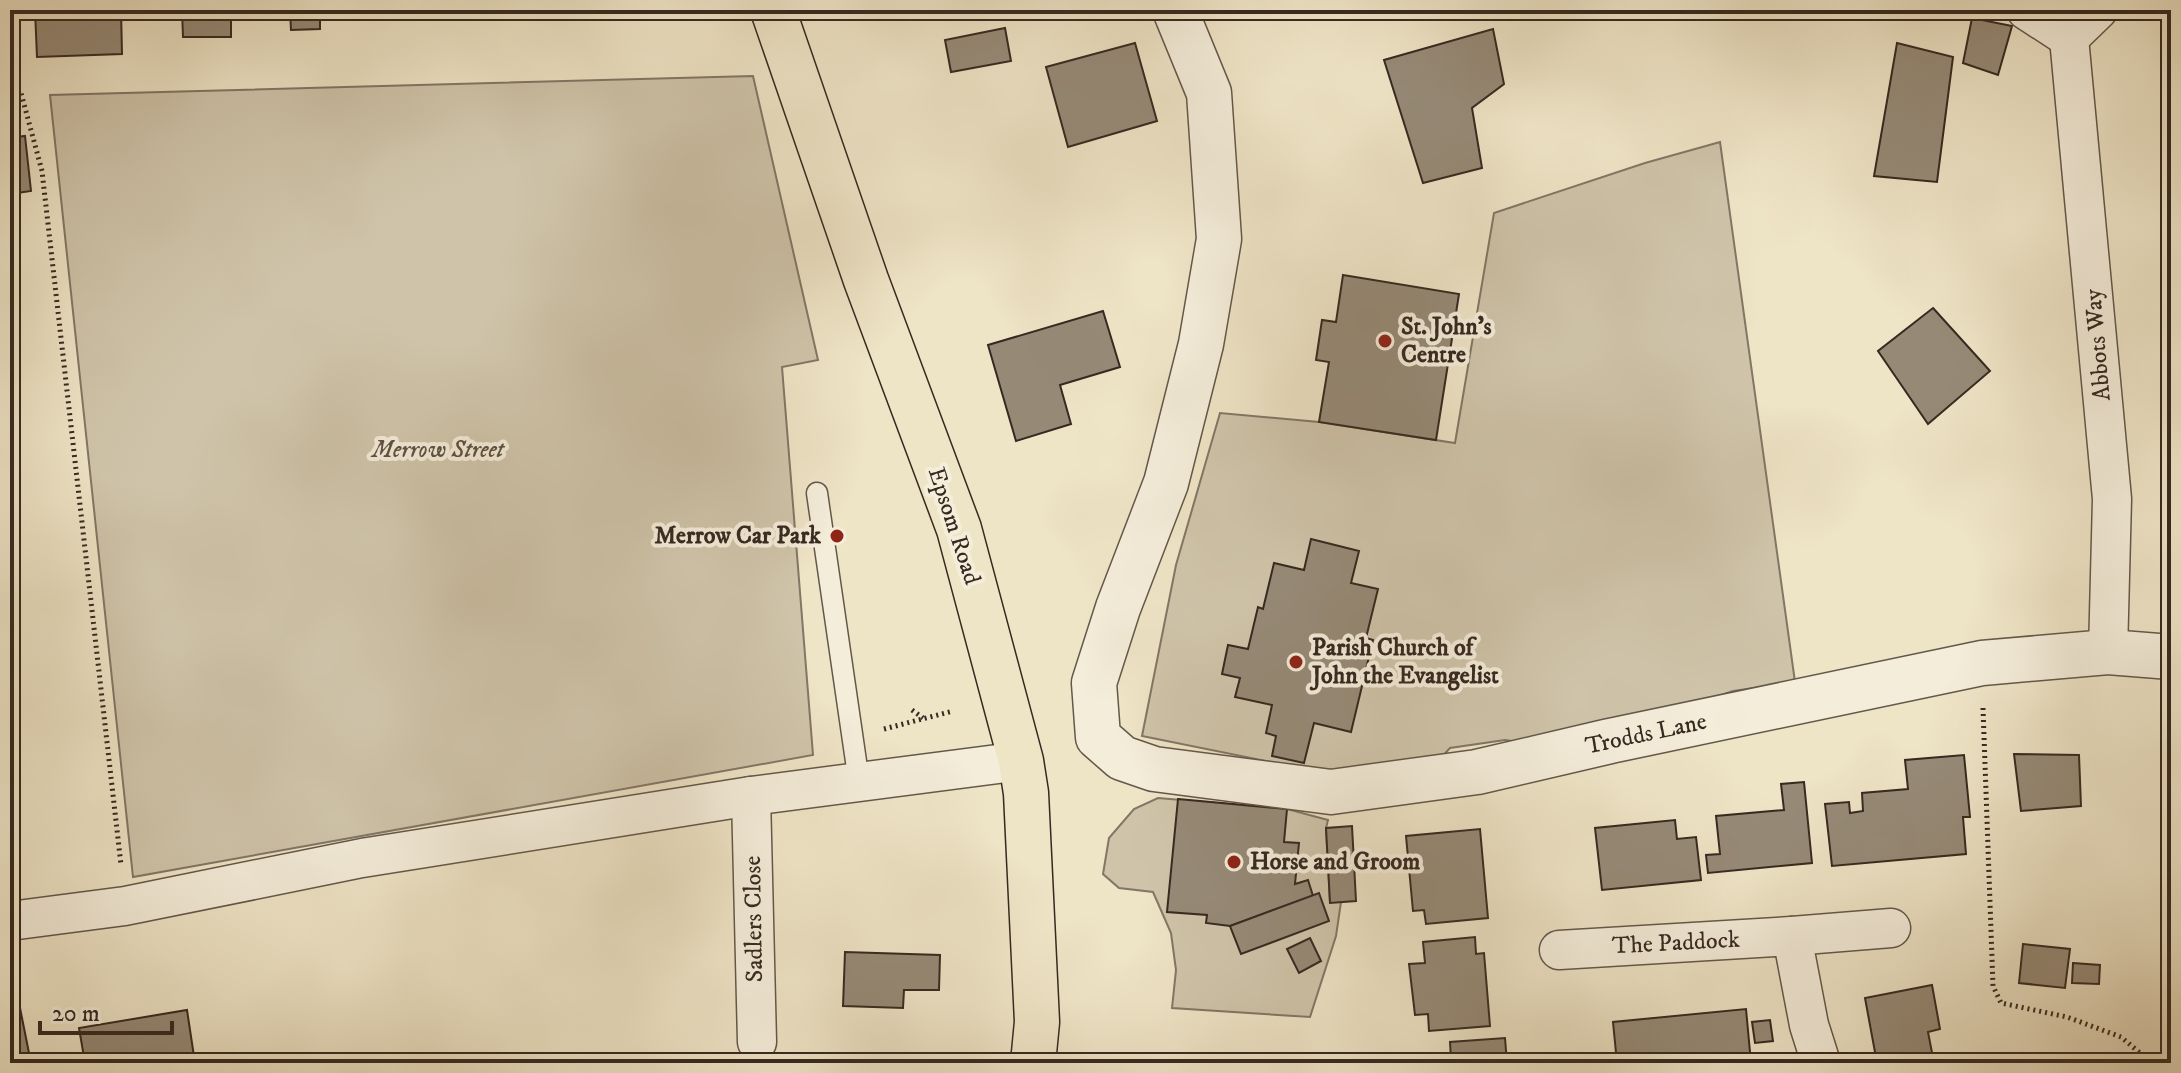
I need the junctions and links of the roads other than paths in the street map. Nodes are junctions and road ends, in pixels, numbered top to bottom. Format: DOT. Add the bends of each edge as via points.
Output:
graph roads {
  1 [pos="773,10"];
  2 [pos="1175,10"];
  3 [pos="2026,10"];
  4 [pos="2098,10"];
  5 [pos="2069,38"];
  6 [pos="817,493"];
  7 [pos="2108,652"];
  8 [pos="2171,657"];
  9 [pos="1021,761"];
  10 [pos="859,782"];
  11 [pos="751,796"];
  12 [pos="10,921"];
  13 [pos="1891,928"];
  14 [pos="1792,936"];
  15 [pos="1559,950"];
  16 [pos="757,1042"];
  17 [pos="1033,1063"];
  18 [pos="1821,1063"];
  1 -- 9 [label="main road, Epsom Road" via="959,529"];
  2 -- 7 [label="street, Trodds Lane" via="1209,93 1219,239 1201,344 1166,483 1094,683 1098,737 1122,758 1154,769 1331,792 1477,772 1982,663"];
  3 -- 5 [label="street"];
  4 -- 5 [label="street"];
  5 -- 7 [label="street, Abbots Way" via="2112,499"];
  6 -- 10 [label="lane"];
  7 -- 8 [label="street, Trodds Lane"];
  9 -- 10 [label="street"];
  9 -- 17 [label="main road, Epsom Road" via="1037,1022"];
  10 -- 11 [label="street"];
  11 -- 12 [label="street" via="362,858 125,906"];
  11 -- 16 [label="street, Sadlers Close"];
  13 -- 14 [label="street, The Paddock"];
  14 -- 15 [label="street, The Paddock"];
  14 -- 18 [label="street"];
}
